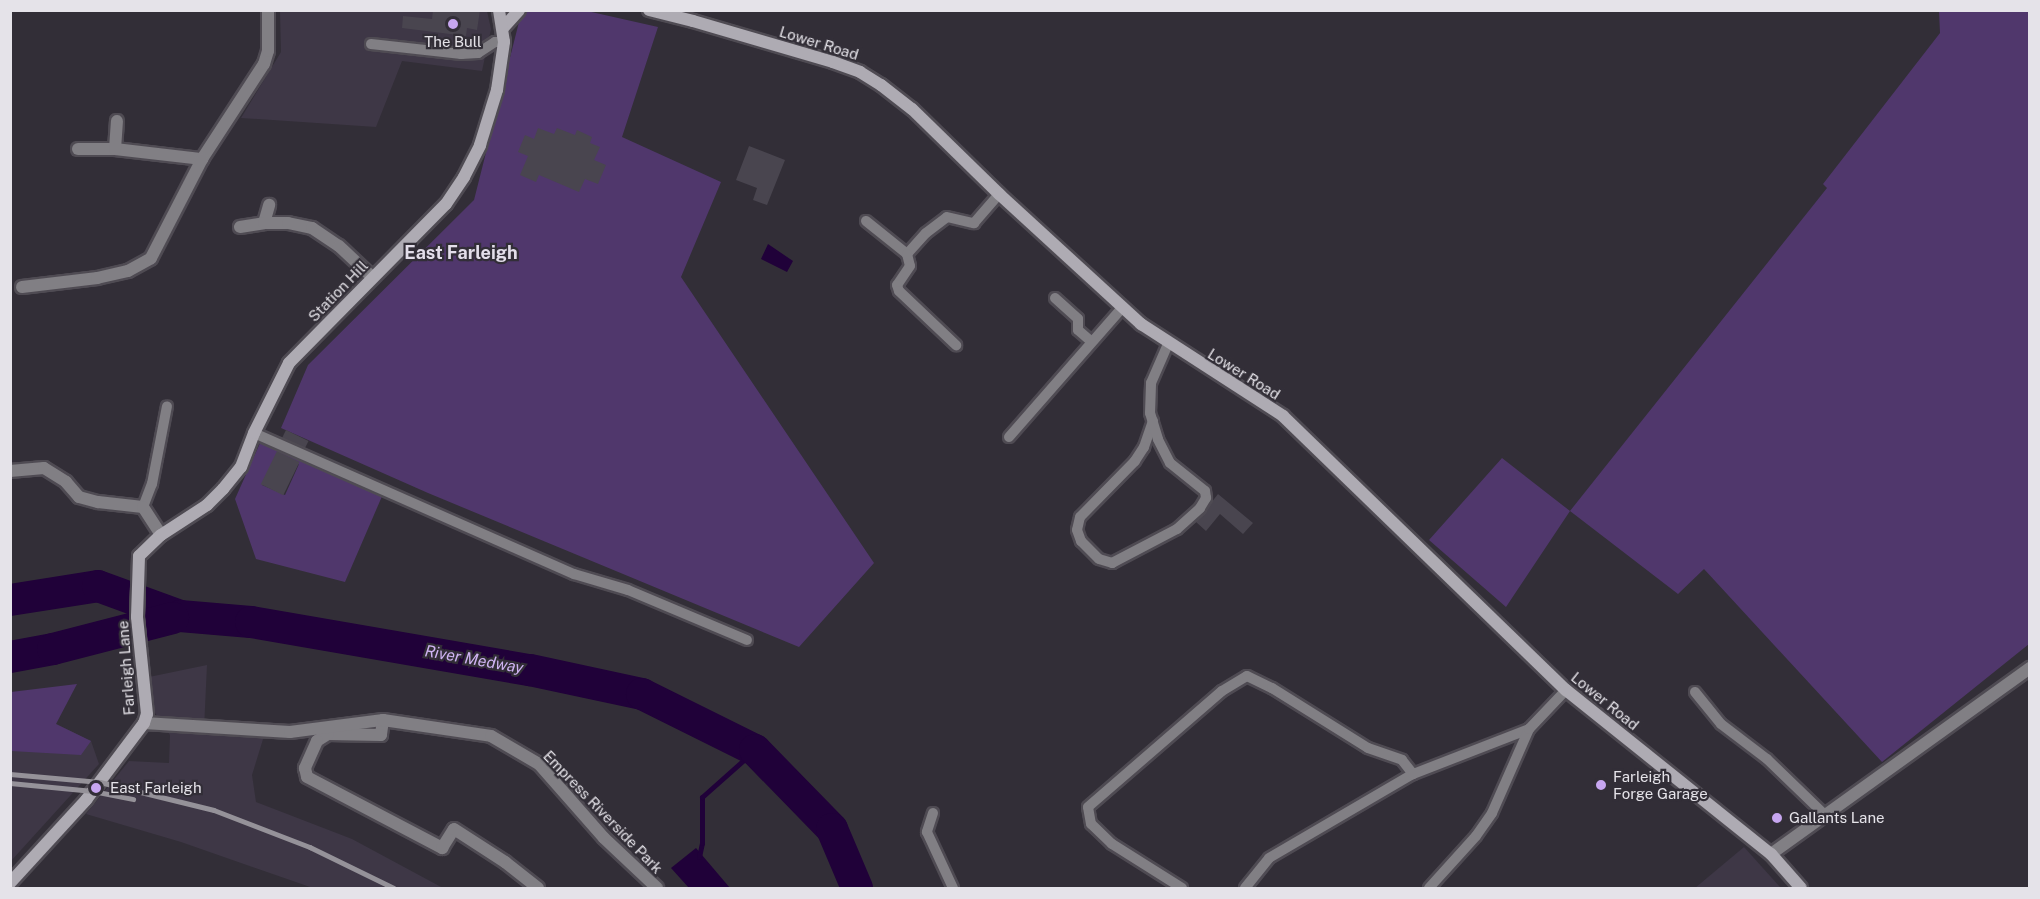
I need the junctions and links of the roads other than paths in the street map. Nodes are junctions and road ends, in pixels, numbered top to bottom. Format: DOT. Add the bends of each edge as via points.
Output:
graph roads {
  1 [pos="268,10"];
  2 [pos="499,10"];
  3 [pos="519,10"];
  4 [pos="649,10"];
  5 [pos="503,28"];
  6 [pos="504,42"];
  7 [pos="371,44"];
  8 [pos="117,121"];
  9 [pos="78,149"];
  10 [pos="115,149"];
  11 [pos="202,159"];
  12 [pos="999,194"];
  13 [pos="269,205"];
  14 [pos="866,221"];
  15 [pos="264,223"];
  16 [pos="240,227"];
  17 [pos="906,254"];
  18 [pos="372,278"];
  19 [pos="22,287"];
  20 [pos="1055,298"];
  21 [pos="1122,308"];
  22 [pos="1092,342"];
  23 [pos="1168,344"];
  24 [pos="956,345"];
  25 [pos="167,406"];
  26 [pos="1153,421"];
  27 [pos="254,434"];
  28 [pos="1010,437"];
  29 [pos="10,471"];
  30 [pos="143,507"];
  31 [pos="160,535"];
  32 [pos="145,548"];
  33 [pos="747,640"];
  34 [pos="2030,668"];
  35 [pos="1566,690"];
  36 [pos="1695,692"];
  37 [pos="383,720"];
  38 [pos="144,723"];
  39 [pos="1530,729"];
  40 [pos="1413,774"];
  41 [pos="933,813"];
  42 [pos="1825,815"];
  43 [pos="1771,854"];
  44 [pos="10,883"];
  45 [pos="538,888"];
  46 [pos="657,888"];
  47 [pos="953,888"];
  48 [pos="1182,888"];
  49 [pos="1245,888"];
  50 [pos="1429,888"];
  51 [pos="1801,888"];
  1 -- 11 [label="street" via="268,51 264,64"];
  2 -- 5 [label="main road, Station Hill"];
  3 -- 5 [label="main road"];
  4 -- 12 [label="main road, Lower Road" via="860,72 912,110"];
  5 -- 6 [label="main road, Station Hill"];
  6 -- 7 [label="lane" via="495,42 478,53 461,54"];
  6 -- 18 [label="main road, Station Hill" via="497,90 480,145 464,177 446,204"];
  8 -- 10 [label="street"];
  9 -- 10 [label="street"];
  10 -- 11 [label="street"];
  11 -- 19 [label="street" via="151,258 128,271 97,278"];
  12 -- 17 [label="lane" via="974,223 947,217"];
  12 -- 21 [label="main road, Lower Road"];
  13 -- 15 [label="street"];
  14 -- 17 [label="lane"];
  15 -- 16 [label="street"];
  15 -- 18 [label="street" via="312,228 339,246"];
  17 -- 24 [label="lane" via="910,266 897,285 899,291"];
  18 -- 27 [label="main road, Station Hill" via="289,363"];
  20 -- 22 [label="lane" via="1078,319 1078,330"];
  21 -- 22 [label="lane"];
  21 -- 23 [label="main road, Lower Road"];
  22 -- 28 [label="lane"];
  23 -- 26 [label="lane" via="1151,383"];
  23 -- 35 [label="main road, Lower Road" via="1283,416"];
  25 -- 30 [label="lane" via="152,484"];
  26 -- 26 [label="lane" via="1170,463 1205,491 1206,498 1177,529 1112,563 1099,559 1077,530 1080,517 1135,461"];
  27 -- 31 [label="main road, Station Hill" via="241,467 224,489 207,505"];
  27 -- 33 [label="lane" via="574,574 628,590"];
  29 -- 30 [label="street" via="44,468 79,496"];
  30 -- 31 [label="street"];
  31 -- 32 [label="main road, Station Hill"];
  32 -- 38 [label="main road, Farleigh Lane" via="139,556 137,617 147,714"];
  34 -- 42 [label="street"];
  35 -- 39 [label="lane"];
  35 -- 43 [label="main road, Lower Road"];
  36 -- 42 [label="lane" via="1721,724 1767,759"];
  37 -- 38 [label="street, Empress Riverside Park" via="282,731"];
  37 -- 45 [label="street" via="381,735 328,734 317,741 305,768 307,777 442,848 454,829"];
  37 -- 46 [label="street, Empress Riverside Park" via="491,736 539,764 604,838"];
  38 -- 44 [label="main road, Farleigh Lane" via="86,800"];
  39 -- 40 [label="lane"];
  39 -- 50 [label="lane" via="1492,813"];
  40 -- 48 [label="lane" via="1402,760 1368,748 1247,676 1222,691 1088,807 1091,824 1112,844"];
  40 -- 49 [label="lane" via="1269,858"];
  41 -- 47 [label="lane" via="927,832"];
  42 -- 43 [label="street"];
  43 -- 51 [label="main road, Lower Road"];
}
